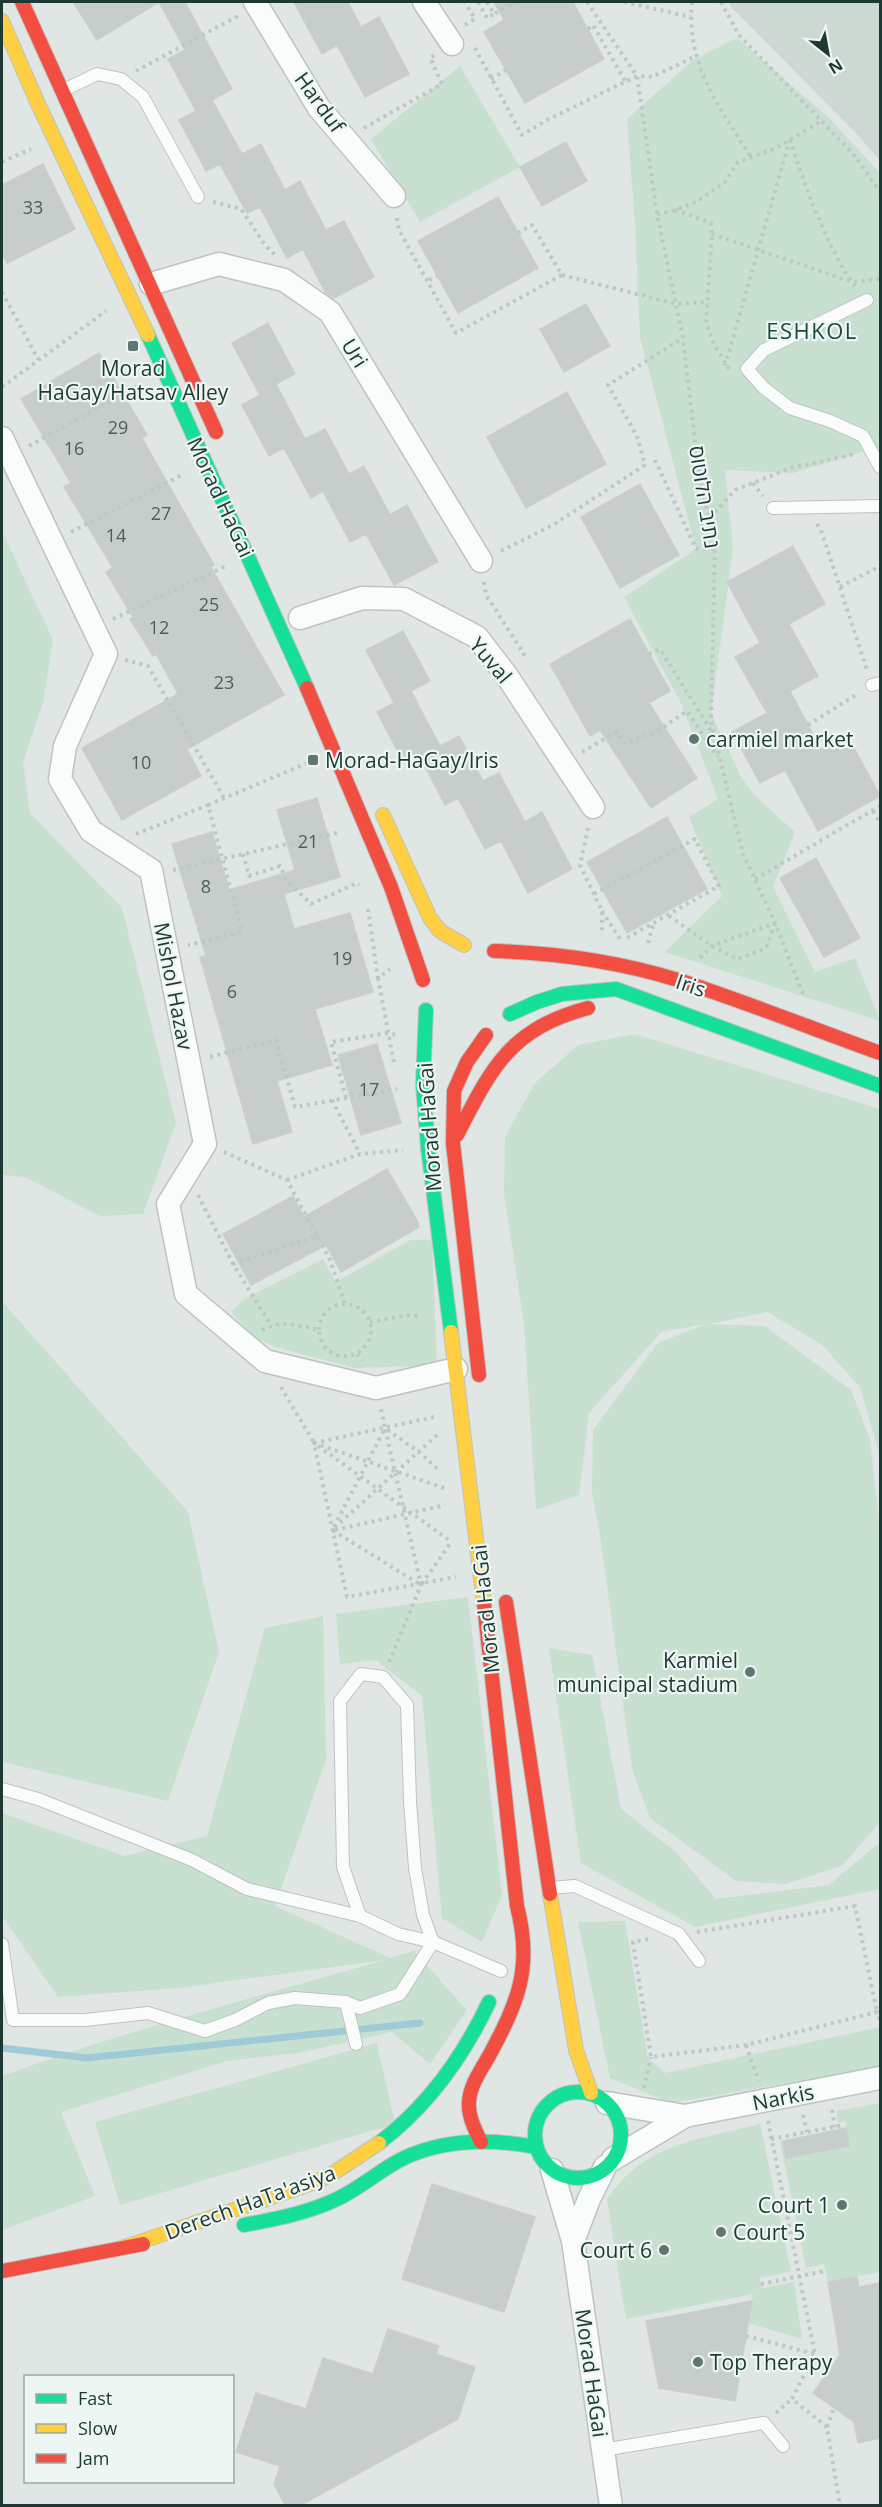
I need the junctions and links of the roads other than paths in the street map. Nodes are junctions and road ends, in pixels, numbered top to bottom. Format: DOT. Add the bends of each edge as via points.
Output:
graph roads {
  1 [pos="22,2"];
  2 [pos="424,2"];
  3 [pos="256,4"];
  4 [pos="2,21"];
  5 [pos="452,44"];
  6 [pos="61,92"];
  7 [pos="394,196"];
  8 [pos="198,197"];
  9 [pos="151,284"];
  10 [pos="867,300"];
  11 [pos="220,441"];
  12 [pos="6,448"];
  13 [pos="880,467"];
  14 [pos="880,506"];
  15 [pos="773,508"];
  16 [pos="481,561"];
  17 [pos="300,618"];
  18 [pos="379,804"];
  19 [pos="593,807"];
  20 [pos="464,945"];
  21 [pos="494,951"];
  22 [pos="444,952"];
  23 [pos="432,963"];
  24 [pos="509,967"];
  25 [pos="423,980"];
  26 [pos="516,995"];
  27 [pos="650,1000"];
  28 [pos="426,1010"];
  29 [pos="510,1014"];
  30 [pos="439,1028"];
  31 [pos="486,1035"];
  32 [pos="470,1038"];
  33 [pos="880,1053"];
  34 [pos="880,1086"];
  35 [pos="453,1143"];
  36 [pos="456,1369"];
  37 [pos="481,1393"];
  38 [pos="503,1583"];
  39 [pos="2,1789"];
  40 [pos="549,1888"];
  41 [pos="517,1905"];
  42 [pos="360,1916"];
  43 [pos="509,1938"];
  44 [pos="433,1942"];
  45 [pos="2,1944"];
  46 [pos="699,1961"];
  47 [pos="499,1976"];
  48 [pos="346,2002"];
  49 [pos="502,2030"];
  50 [pos="356,2044"];
  51 [pos="880,2078"];
  52 [pos="599,2098"];
  53 [pos="685,2116"];
  54 [pos="482,2142"];
  55 [pos="536,2147"];
  56 [pos="609,2163"];
  57 [pos="552,2170"];
  58 [pos="573,2241"];
  59 [pos="122,2248"];
  60 [pos="2,2271"];
  61 [pos="783,2446"];
  62 [pos="603,2450"];
  63 [pos="611,2505"];
  1 -- 6 [label="street, Morad HaGai"];
  2 -- 5 [label="street"];
  3 -- 7 [label="street, Harduf" via="319,108"];
  4 -- 25 [label="street, Morad HaGai" via="22,72 249,555 334,752"];
  6 -- 8 [label="lane" via="97,74 121,79 143,97"];
  6 -- 9 [label="street, Morad HaGai"];
  9 -- 11 [label="street, Morad HaGai"];
  9 -- 16 [label="street, Uri" via="219,264 284,280 330,312"];
  10 -- 13 [label="lane" via="764,350 747,369 790,408 863,436"];
  12 -- 36 [label="street, Mishol Hazav" via="106,654 65,746 60,779 91,831 151,870 205,1144 168,1204 186,1294 265,1361 376,1388"];
  14 -- 15 [label="lane"];
  17 -- 19 [label="street, Yuval" via="362,598 404,599 477,637"];
  18 -- 20 [label="street" via="430,918 440,931"];
  20 -- 21 [label="street, Iris"];
  20 -- 22 [label="street"];
  21 -- 24 [label="street"];
  21 -- 33 [label="street, Iris" via="600,962 678,980"];
  23 -- 25 [label="street"];
  25 -- 28 [label="street, Morad HaGai" via="422,1001"];
  26 -- 29 [label="street"];
  27 -- 29 [label="street, Iris" via="616,989 578,990 538,1000"];
  27 -- 34 [label="street, Iris"];
  27 -- 35 [label="street" via="584,1009 546,1021 514,1044 488,1074"];
  28 -- 30 [label="street"];
  28 -- 36 [label="street, Morad HaGai" via="423,1084 428,1148"];
  29 -- 31 [label="street" via="500,1027"];
  31 -- 32 [label="street"];
  31 -- 35 [label="street, Morad HaGai" via="467,1062 454,1092"];
  35 -- 37 [label="street, Morad HaGai"];
  36 -- 41 [label="street, Morad HaGai"];
  38 -- 40 [label="street, Morad HaGai"];
  39 -- 42 [label="lane" via="38,1799 192,1860 247,1889"];
  40 -- 46 [label="lane" via="574,1886 679,1934"];
  40 -- 52 [label="street, Morad HaGai" via="576,2050"];
  41 -- 43 [label="street"];
  41 -- 49 [label="street, Morad HaGai" via="525,1940 524,1973"];
  42 -- 44 [label="lane" via="398,1934"];
  42 -- 44 [label="lane" via="343,1867 340,1701 361,1674 383,1677 407,1705 415,1868 423,1915"];
  44 -- 47 [label="lane"];
  44 -- 48 [label="lane" via="400,1994 360,2008"];
  45 -- 48 [label="lane" via="13,2020 62,2021 148,2013 206,2031 268,2003 295,1998"];
  47 -- 49 [label="street"];
  47 -- 59 [label="street, Derech HaTa'asiya" via="480,2025 457,2064 408,2118 367,2152 332,2174 291,2191"];
  48 -- 50 [label="lane"];
  49 -- 54 [label="street, Morad HaGai" via="469,2102"];
  51 -- 53 [label="street, Narkis" via="767,2111"];
  52 -- 53 [label="street, Narkis"];
  52 -- 55 [label="street, Narkis" via="578,2091 552,2099 536,2120"];
  52 -- 56 [label="street" via="614,2111 620,2124 621,2139"];
  53 -- 56 [label="street, Narkis"];
  54 -- 55 [label="street"];
  54 -- 59 [label="street, Derech HaTa'asiya" via="426,2150 403,2159 338,2198 301,2214"];
  55 -- 57 [label="street"];
  56 -- 57 [label="street, Narkis" via="585,2178 571,2178"];
  56 -- 58 [label="street, Morad HaGai" via="589,2199"];
  57 -- 58 [label="street, Morad HaGai"];
  58 -- 62 [label="street, Morad HaGai"];
  59 -- 60 [label="street, Derech HaTa'asiya"];
  61 -- 62 [label="lane" via="764,2423"];
  62 -- 63 [label="street, Morad HaGai"];
}
